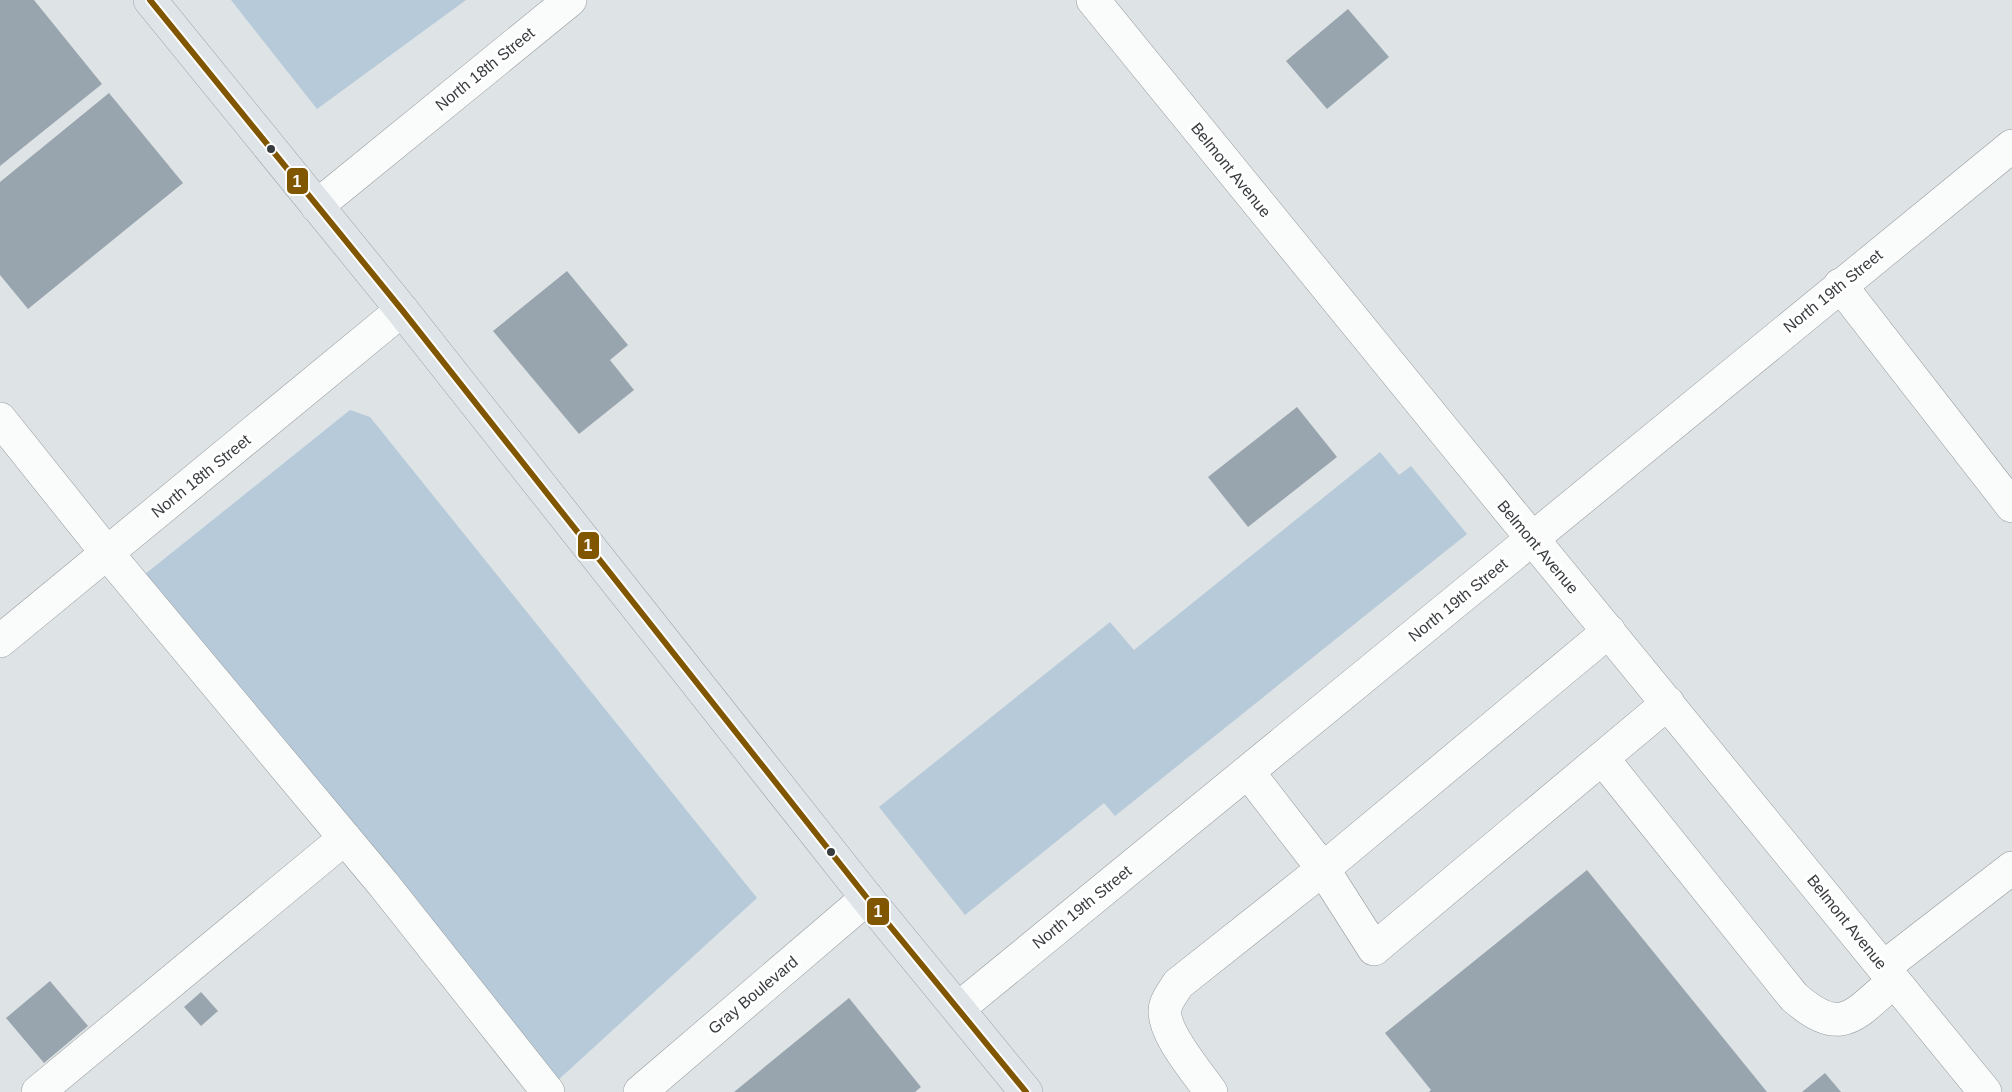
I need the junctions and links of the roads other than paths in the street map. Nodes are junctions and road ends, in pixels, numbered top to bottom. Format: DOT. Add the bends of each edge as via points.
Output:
graph roads {
  1 [pos="150,0"];
  2 [pos="570,0"];
  3 [pos="1094,0"];
  4 [pos="2012,146"];
  5 [pos="317,206"];
  6 [pos="1840,285"];
  7 [pos="402,310"];
  8 [pos="0,419"];
  9 [pos="2012,506"];
  10 [pos="1531,540"];
  11 [pos="107,554"];
  12 [pos="1609,631"];
  13 [pos="0,641"];
  14 [pos="1668,702"];
  15 [pos="1602,758"];
  16 [pos="1248,772"];
  17 [pos="345,838"];
  18 [pos="2012,868"];
  19 [pos="1323,869"];
  20 [pos="867,898"];
  21 [pos="1889,974"];
  22 [pos="959,1008"];
  23 [pos="38,1092"];
  24 [pos="548,1092"];
  25 [pos="640,1092"];
  26 [pos="1026,1092"];
  27 [pos="1211,1092"];
  28 [pos="1985,1092"];
  1 -- 5 [label="main road"];
  2 -- 5 [label="street, North 18th Street"];
  3 -- 10 [label="street, Belmont Avenue"];
  4 -- 6 [label="street, North 19th Street"];
  5 -- 7 [label="main road"];
  6 -- 9 [label="street"];
  6 -- 10 [label="street, North 19th Street"];
  7 -- 11 [label="street, North 18th Street"];
  7 -- 20 [label="main road"];
  8 -- 11 [label="street"];
  10 -- 12 [label="street, Belmont Avenue"];
  10 -- 16 [label="street, North 19th Street"];
  11 -- 13 [label="street, North 18th Street"];
  11 -- 17 [label="street"];
  12 -- 14 [label="street, Belmont Avenue"];
  12 -- 19 [label="street"];
  14 -- 15 [label="street"];
  14 -- 21 [label="street, Belmont Avenue"];
  15 -- 19 [label="street" via="1374,949"];
  15 -- 21 [label="street" via="1794,997 1814,1013 1837,1021 1852,1016"];
  16 -- 19 [label="street"];
  16 -- 22 [label="street, North 19th Street"];
  17 -- 23 [label="street"];
  17 -- 24 [label="street"];
  18 -- 21 [label="street"];
  19 -- 27 [label="street" via="1178,984 1165,1006 1167,1024 1178,1046"];
  20 -- 22 [label="main road"];
  20 -- 25 [label="street, Gray Boulevard"];
  21 -- 28 [label="street, Belmont Avenue"];
  22 -- 26 [label="main road"];
}
